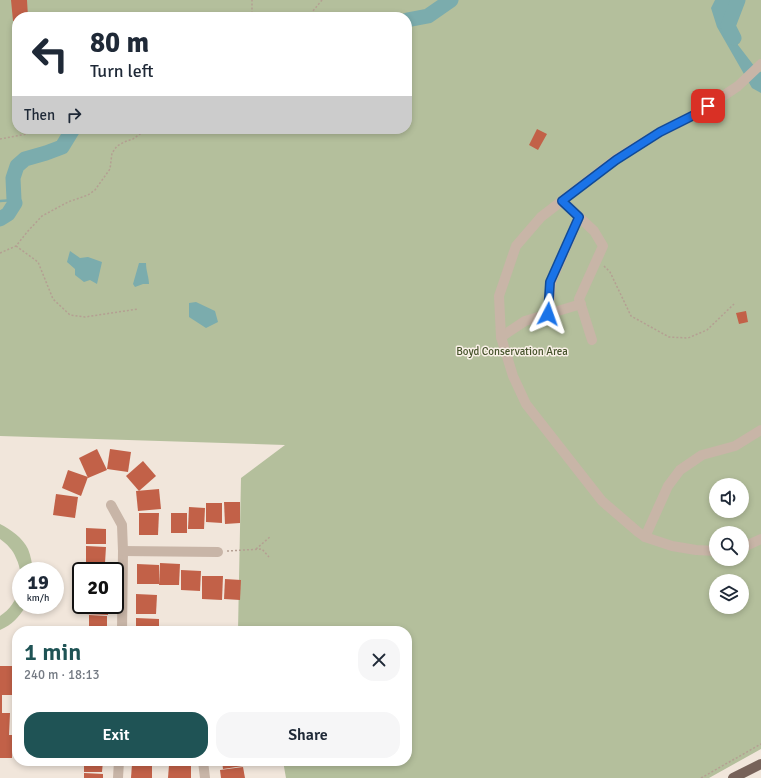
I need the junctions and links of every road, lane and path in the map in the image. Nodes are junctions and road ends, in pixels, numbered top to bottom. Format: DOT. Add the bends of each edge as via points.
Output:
graph roads {
  1 [pos="252,0"];
  2 [pos="322,0"];
  3 [pos="252,12"];
  4 [pos="312,12"];
  5 [pos="761,64"];
  6 [pos="27,134"];
  7 [pos="140,134"];
  8 [pos="0,140"];
  9 [pos="562,201"];
  10 [pos="579,217"];
  11 [pos="16,246"];
  12 [pos="0,254"];
  13 [pos="597,260"];
  14 [pos="581,304"];
  15 [pos="734,304"];
  16 [pos="138,309"];
  17 [pos="548,314"];
  18 [pos="501,337"];
  19 [pos="592,340"];
  20 [pos="761,430"];
  21 [pos="111,505"];
  22 [pos="271,536"];
  23 [pos="645,537"];
  24 [pos="761,539"];
  25 [pos="749,545"];
  26 [pos="256,549"];
  27 [pos="123,551"];
  28 [pos="709,551"];
  29 [pos="218,552"];
  30 [pos="269,557"];
  31 [pos="122,626"];
  32 [pos="761,744"];
  33 [pos="119,766"];
  34 [pos="204,766"];
  35 [pos="760,767"];
  36 [pos="118,778"];
  37 [pos="205,778"];
  38 [pos="702,778"];
  39 [pos="733,778"];
  1 -- 3 [label="path"];
  2 -- 4 [label="path"];
  5 -- 9 [label="street" via="738,86 698,113 660,132 616,160"];
  6 -- 8 [label="path"];
  7 -- 11 [label="path" via="117,146 112,153 110,169 95,190 42,216"];
  9 -- 10 [label="street"];
  9 -- 18 [label="street" via="541,217 516,246 499,296"];
  10 -- 13 [label="street" via="594,231 603,246"];
  10 -- 17 [label="street" via="550,282"];
  11 -- 12 [label="path"];
  11 -- 16 [label="path" via="38,262 54,299 70,315 85,317"];
  13 -- 14 [label="street" via="579,299"];
  13 -- 15 [label="path" via="610,272 631,316 669,337 688,338 707,330"];
  14 -- 17 [label="street"];
  14 -- 19 [label="street"];
  17 -- 18 [label="street" via="525,321"];
  18 -- 23 [label="street" via="512,376 526,404 602,501"];
  20 -- 23 [label="street" via="735,446 702,455 680,470 668,486"];
  21 -- 27 [label="street" via="122,526"];
  22 -- 26 [label="path"];
  23 -- 28 [label="street" via="672,546"];
  24 -- 25 [label="street"];
  26 -- 29 [label="path"];
  26 -- 30 [label="path" via="262,549"];
  27 -- 29 [label="street"];
  27 -- 31 [label="street"];
  32 -- 38 [label="path"];
  33 -- 36 [label="street"];
  34 -- 37 [label="street"];
  35 -- 39 [label="main road"];
}
